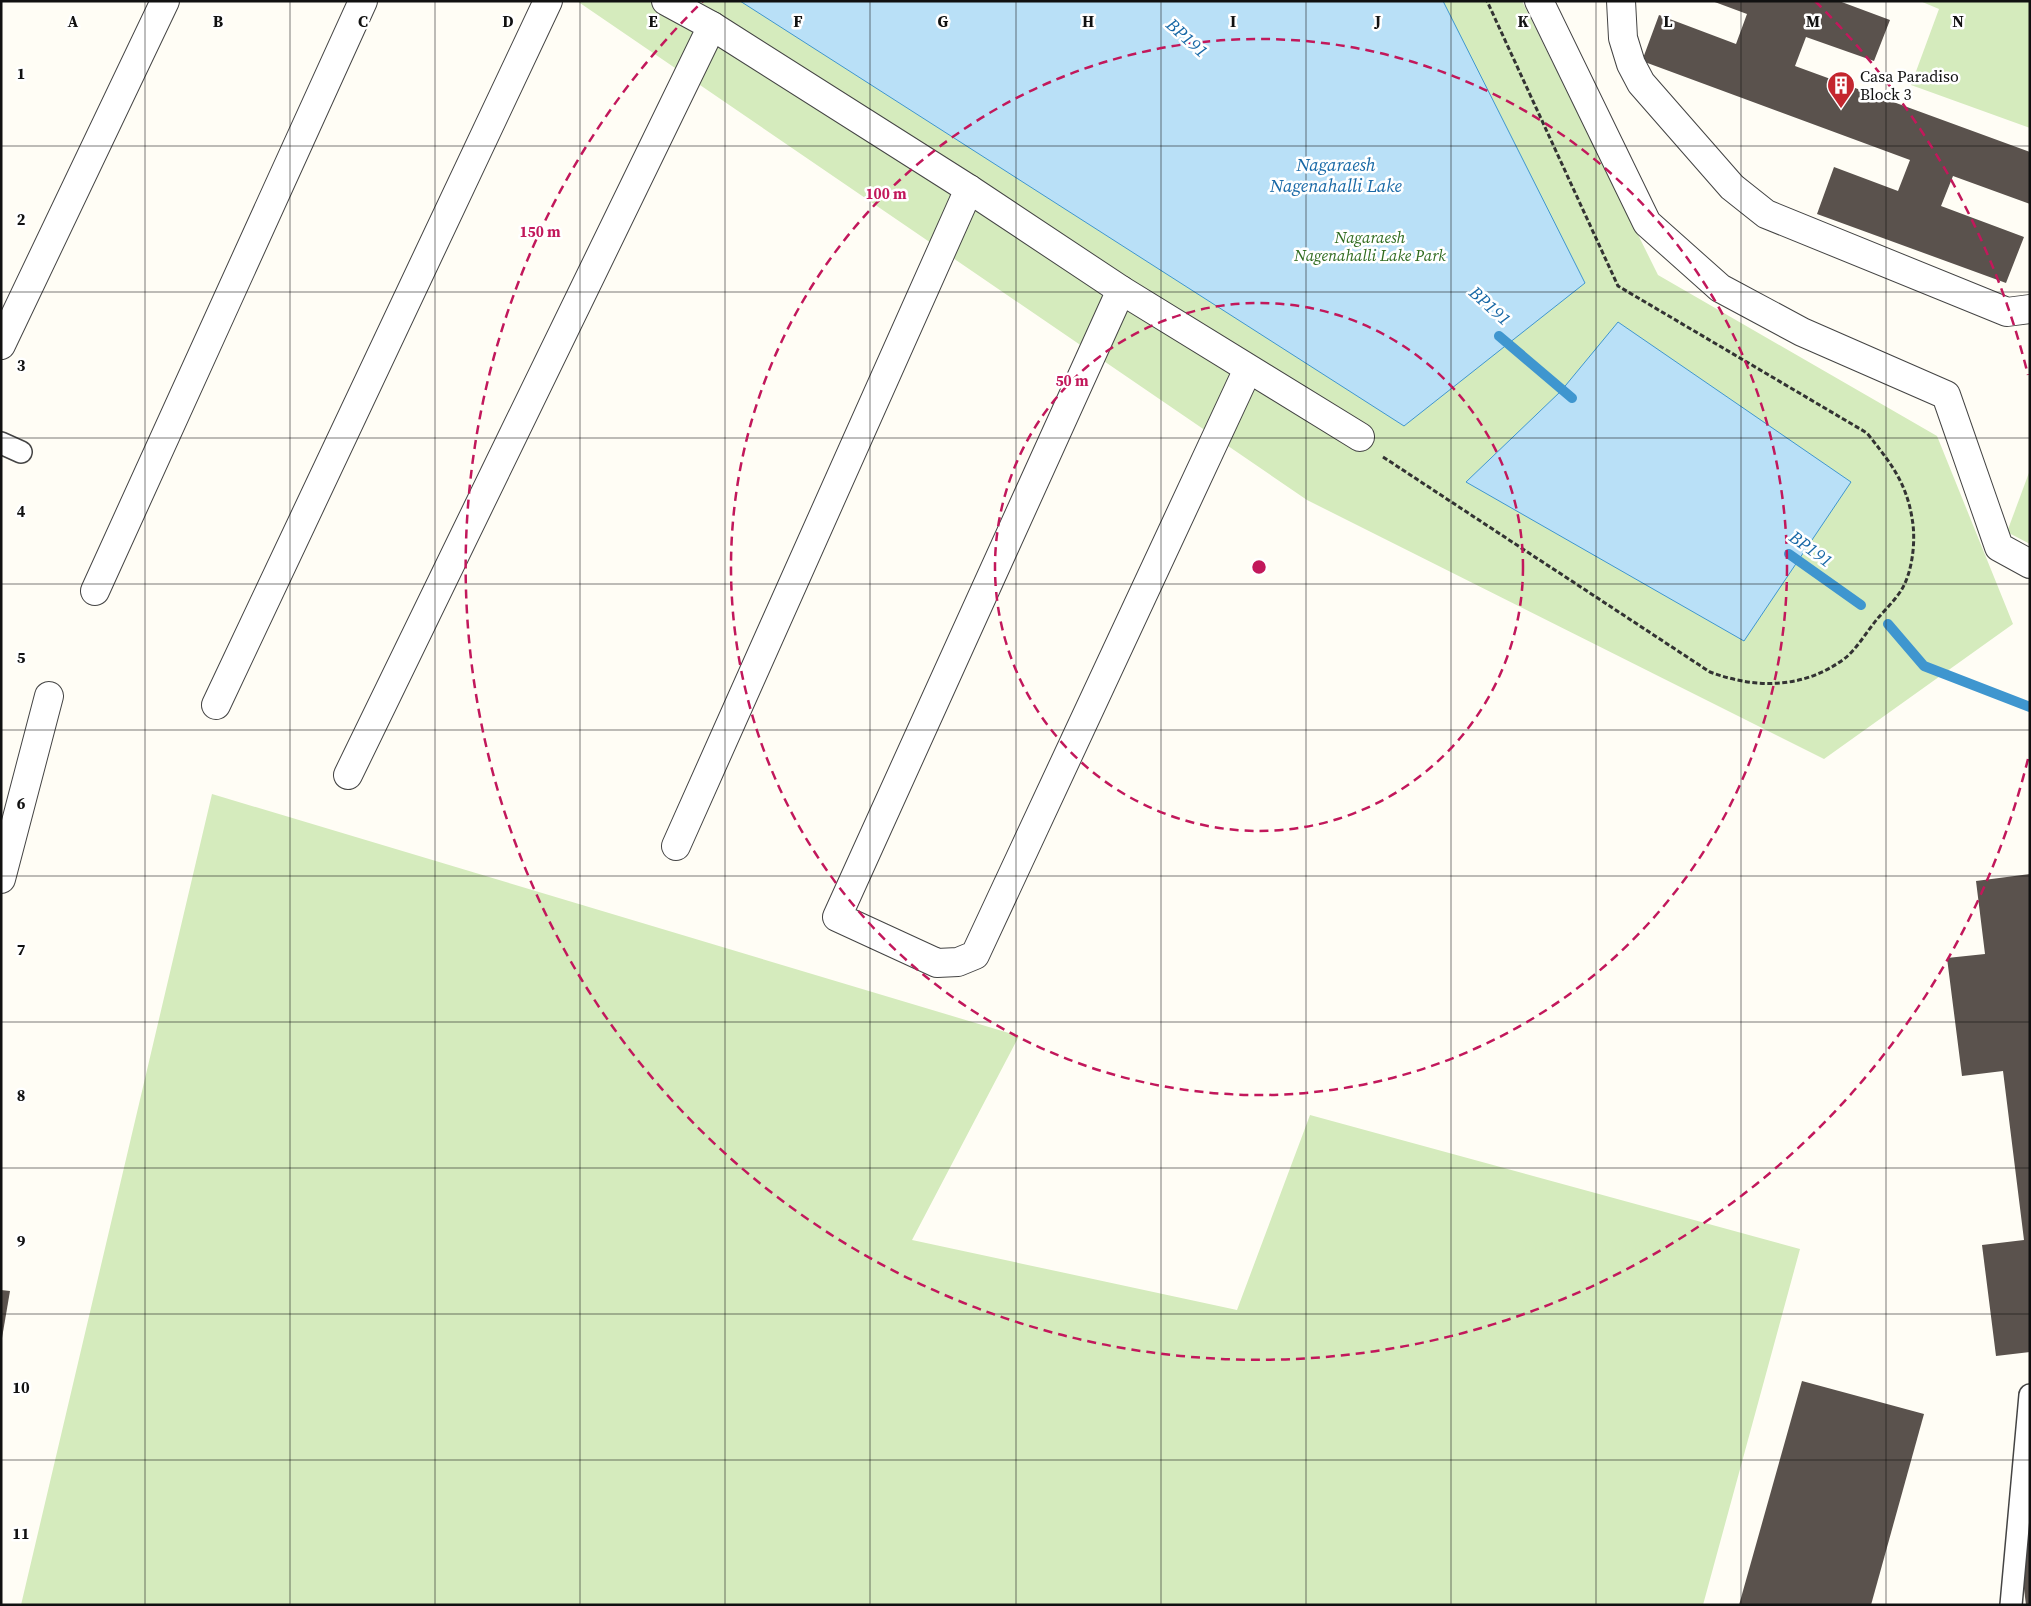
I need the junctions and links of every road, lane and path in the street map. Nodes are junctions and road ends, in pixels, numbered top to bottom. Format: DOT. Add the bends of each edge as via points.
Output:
graph roads {
  1 [pos="165,1"];
  2 [pos="363,1"];
  3 [pos="548,1"];
  4 [pos="666,1"];
  5 [pos="1487,1"];
  6 [pos="1539,1"];
  7 [pos="1621,1"];
  8 [pos="1638,1"];
  9 [pos="712,26"];
  10 [pos="1623,38"];
  11 [pos="969,189"];
  12 [pos="1121,290"];
  13 [pos="2018,310"];
  14 [pos="1,345"];
  15 [pos="1248,369"];
  16 [pos="1360,437"];
  17 [pos="1,443"];
  18 [pos="21,452"];
  19 [pos="2030,564"];
  20 [pos="95,592"];
  21 [pos="50,696"];
  22 [pos="216,704"];
  23 [pos="348,775"];
  24 [pos="676,846"];
  25 [pos="1,879"];
  26 [pos="2030,1395"];
  27 [pos="2011,1605"];
  1 -- 14 [label="street"];
  2 -- 20 [label="street"];
  3 -- 22 [label="street"];
  4 -- 9 [label="street"];
  5 -- 16 [label="path" via="1618,286 1867,432 1894,467 1909,502 1913,520 1910,566 1903,589 1845,658 1810,676 1780,684 1733,680 1710,672 1389,461"];
  6 -- 19 [label="street" via="1647,223 1720,288 1802,332 1946,395 1999,546"];
  7 -- 10 [label="street"];
  8 -- 10 [label="street"];
  9 -- 11 [label="street"];
  9 -- 23 [label="street"];
  10 -- 13 [label="street" via="1641,83 1732,187 1766,214"];
  11 -- 12 [label="street"];
  11 -- 24 [label="street"];
  12 -- 15 [label="street"];
  12 -- 15 [label="street" via="837,918 937,963 958,962 975,955"];
  15 -- 16 [label="street"];
  17 -- 18 [label="lane"];
  21 -- 25 [label="street"];
  26 -- 27 [label="lane"];
}
